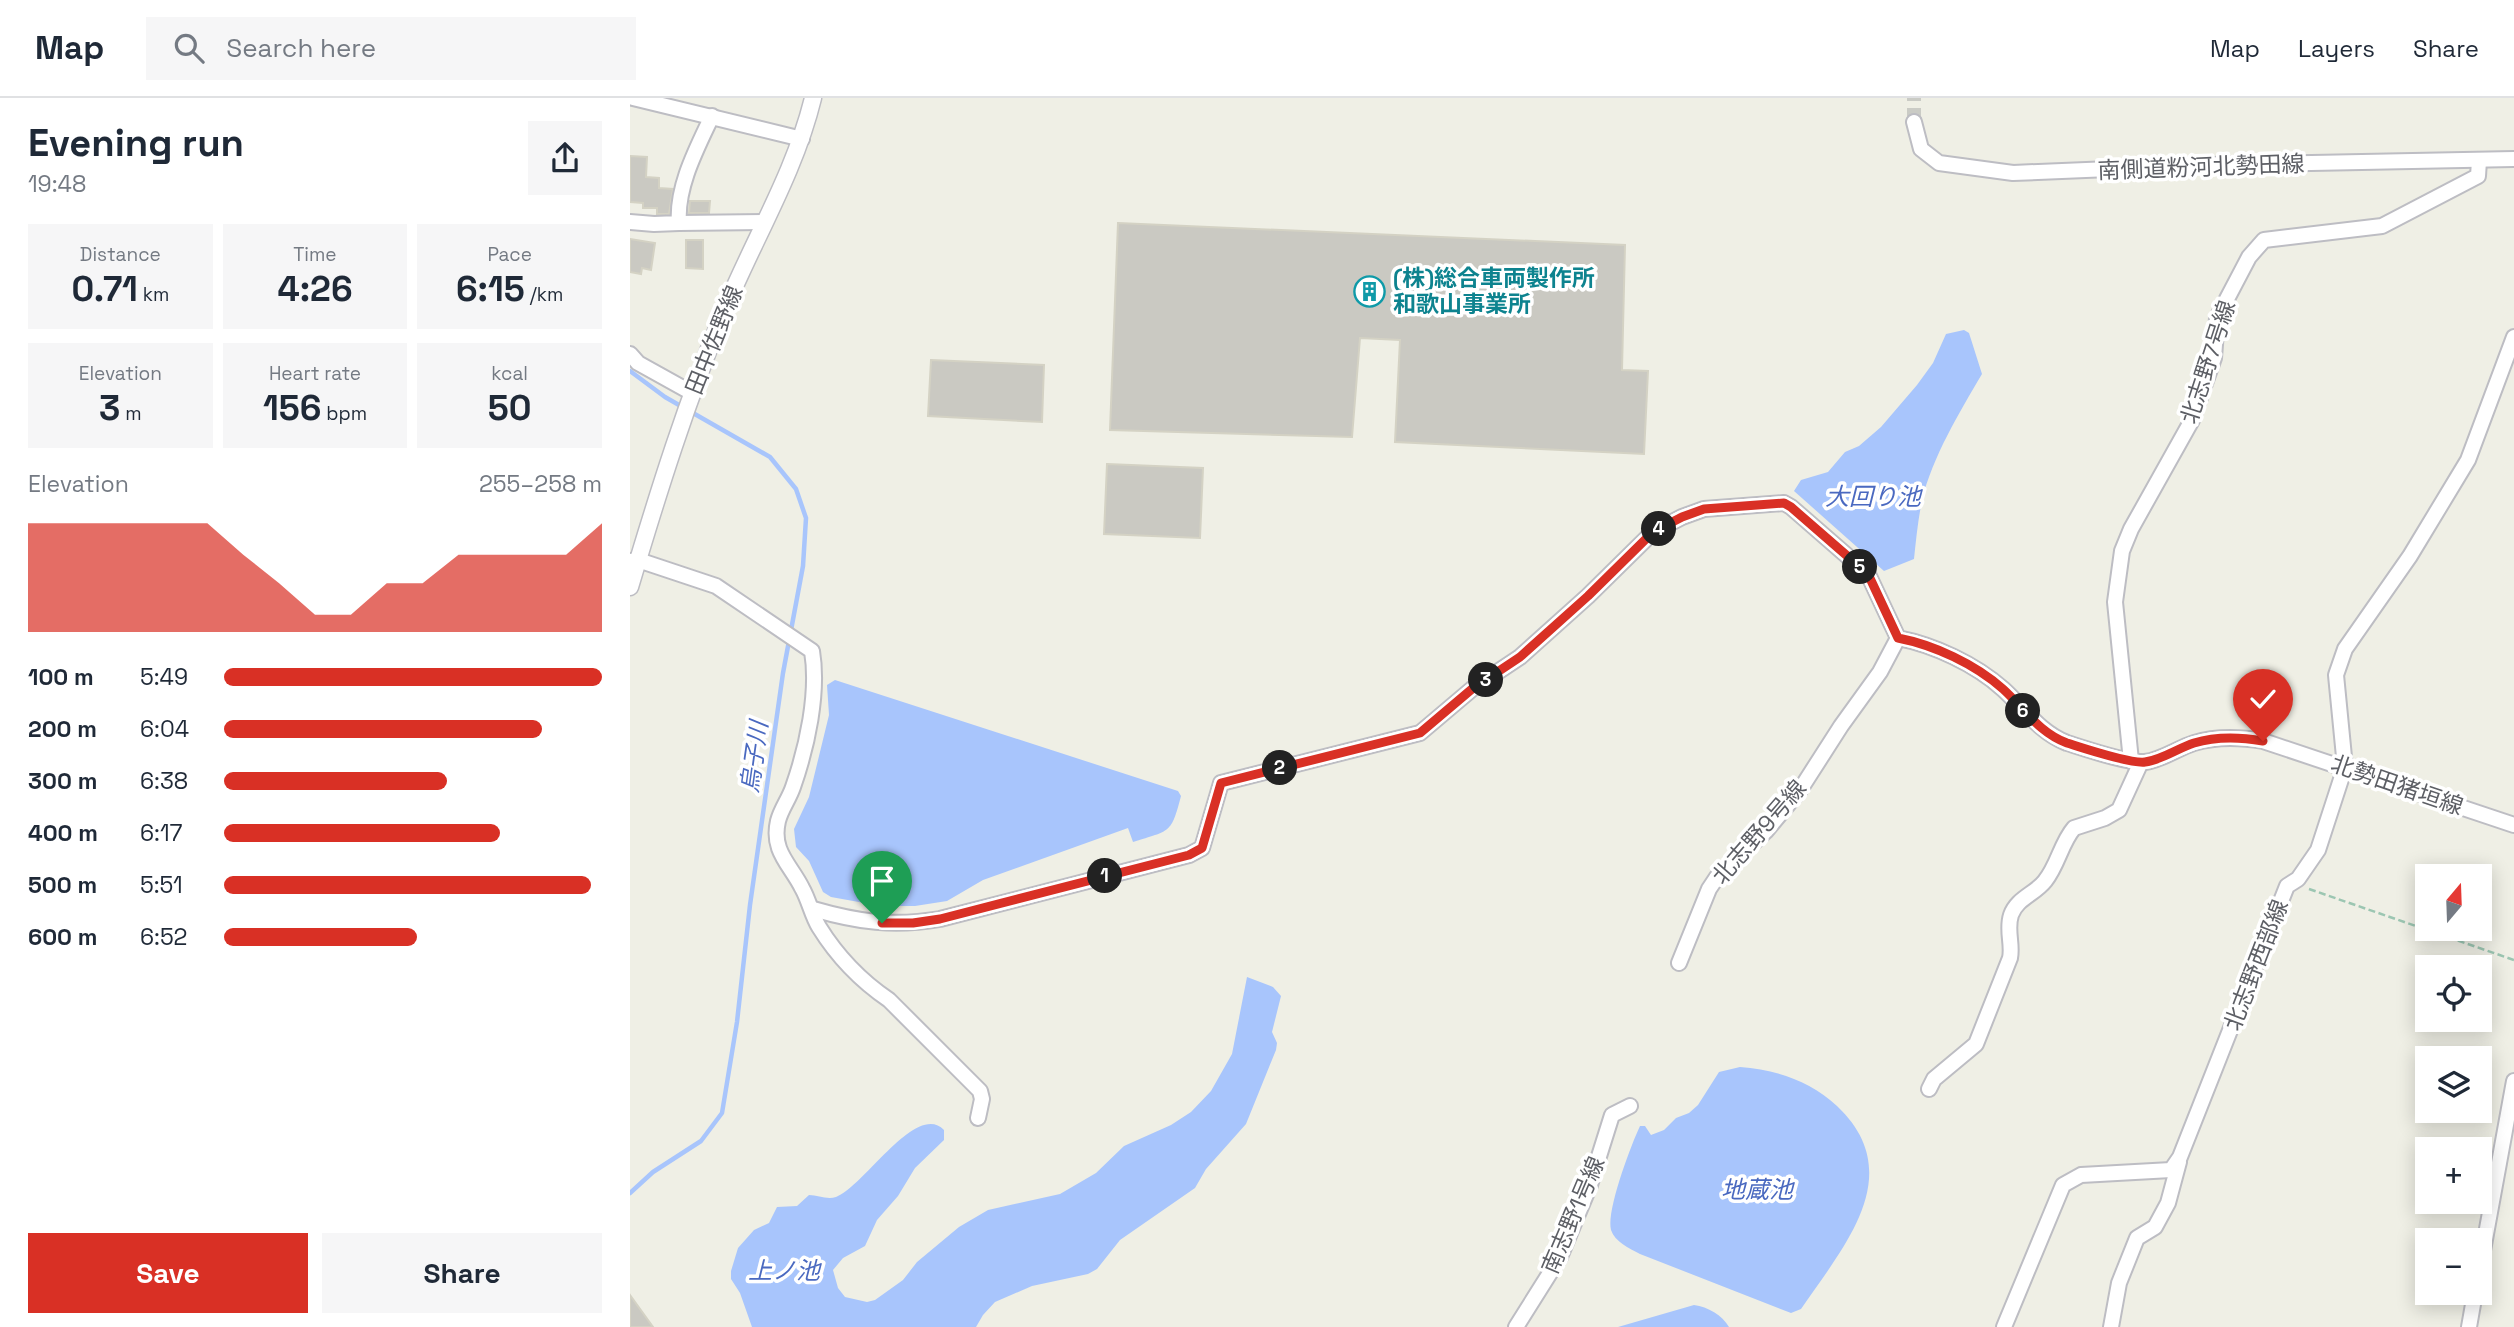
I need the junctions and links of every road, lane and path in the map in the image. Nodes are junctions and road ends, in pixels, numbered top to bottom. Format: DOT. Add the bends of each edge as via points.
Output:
graph roads {
  1 [pos="634,98"];
  2 [pos="813,98"];
  3 [pos="712,116"];
  4 [pos="1914,122"];
  5 [pos="802,139"];
  6 [pos="2514,159"];
  7 [pos="2479,161"];
  8 [pos="630,222"];
  9 [pos="764,222"];
  10 [pos="679,223"];
  11 [pos="2514,340"];
  12 [pos="630,354"];
  13 [pos="691,395"];
  14 [pos="634,561"];
  15 [pos="630,587"];
  16 [pos="1898,638"];
  17 [pos="2136,761"];
  18 [pos="2345,767"];
  19 [pos="2514,825"];
  20 [pos="2298,879"];
  21 [pos="813,909"];
  22 [pos="2514,960"];
  23 [pos="1679,963"];
  24 [pos="2514,1081"];
  25 [pos="1929,1089"];
  26 [pos="1630,1106"];
  27 [pos="978,1118"];
  28 [pos="2180,1157"];
  29 [pos="2487,1228"];
  30 [pos="2473,1305"];
  31 [pos="1516,1327"];
  32 [pos="2004,1327"];
  33 [pos="2111,1327"];
  34 [pos="2469,1327"];
  1 -- 3 [label="street"];
  2 -- 5 [label="street, 田中佐野線"];
  3 -- 5 [label="street"];
  3 -- 10 [label="street" via="680,199"];
  4 -- 7 [label="street, 南側道粉河北勢田線" via="1921,149 1939,163 2013,173"];
  5 -- 9 [label="street, 田中佐野線"];
  6 -- 7 [label="street, 南側道粉河北勢田線"];
  7 -- 17 [label="street, 北志野7号線" via="2478,176 2382,226 2264,240 2249,257 2217,318 2214,358 2192,420 2122,551 2115,602"];
  8 -- 10 [label="street"];
  9 -- 10 [label="street"];
  9 -- 13 [label="street, 田中佐野線"];
  11 -- 18 [label="street, 北志野西部線" via="2468,460 2410,556 2345,649 2336,675"];
  12 -- 13 [label="street"];
  13 -- 14 [label="street, 田中佐野線"];
  14 -- 15 [label="street, 田中佐野線"];
  14 -- 21 [label="street" via="716,586 812,651 813,709 793,788 778,821 777,849"];
  16 -- 17 [label="street" via="1961,661 2002,688 2049,734"];
  16 -- 21 [label="street" via="1868,574 1791,507 1784,503 1704,509 1653,532 1520,657 1472,689 1420,733 1221,783 1202,848 1189,855 913,923 852,921"];
  16 -- 23 [label="street, 北志野9号線" via="1800,790 1766,831 1717,877"];
  17 -- 18 [label="street, 北勢田猪垣線" via="2194,743 2240,737"];
  17 -- 25 [label="street" via="2119,810 2074,828 2043,884 2015,906 2008,932 2010,958 1976,1044 1934,1079"];
  18 -- 19 [label="street, 北勢田猪垣線"];
  18 -- 20 [label="street, 北志野西部線" via="2318,850"];
  20 -- 22 [label="path" via="2298,886"];
  20 -- 28 [label="street, 北志野西部線" via="2287,886"];
  21 -- 27 [label="street" via="817,925 843,960 980,1091"];
  24 -- 29 [label="street"];
  26 -- 31 [label="street, 南志野1号線" via="1612,1115 1560,1257"];
  28 -- 32 [label="street" via="2171,1170 2081,1175 2063,1185"];
  28 -- 33 [label="street, 北志野西部線" via="2168,1203 2155,1227 2137,1238 2119,1283"];
  30 -- 34 [label="street"];
}
